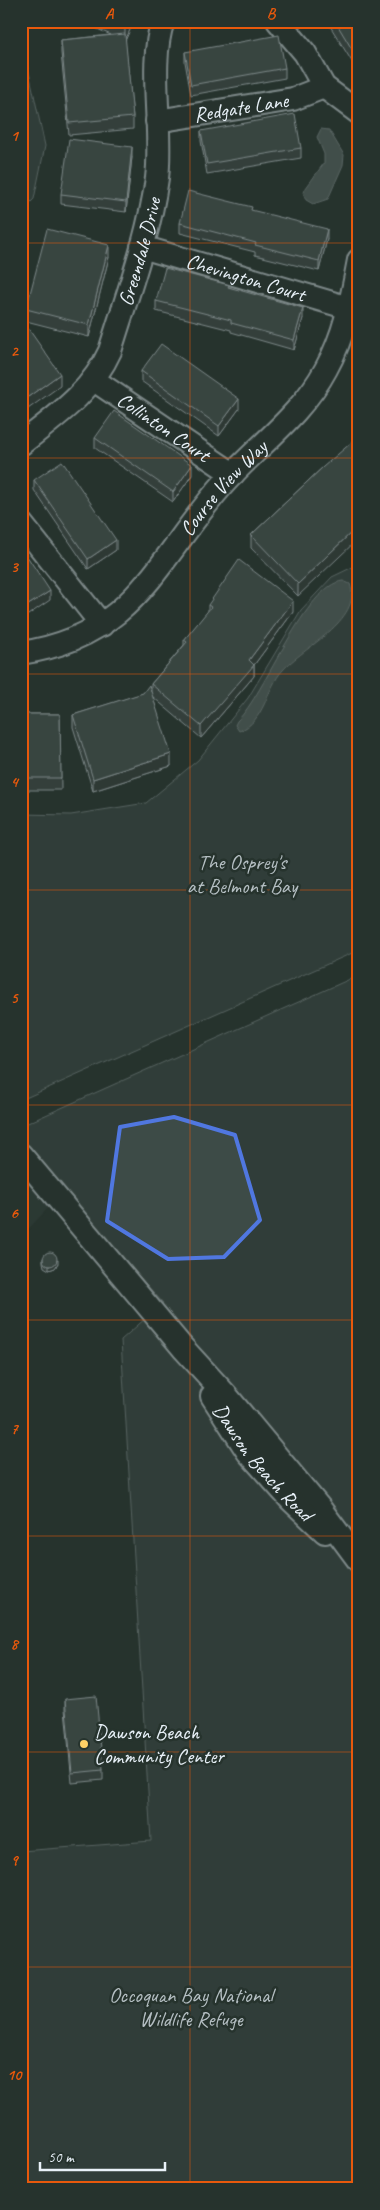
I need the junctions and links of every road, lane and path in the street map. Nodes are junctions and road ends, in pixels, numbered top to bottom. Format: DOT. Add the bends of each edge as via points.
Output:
graph roads {
  1 [pos="163,21"];
  2 [pos="278,21"];
  3 [pos="324,87"];
  4 [pos="359,113"];
  5 [pos="157,120"];
  6 [pos="142,247"];
  7 [pos="359,260"];
  8 [pos="349,308"];
  9 [pos="94,380"];
  10 [pos="21,444"];
  11 [pos="233,474"];
  12 [pos="21,522"];
  13 [pos="102,625"];
  14 [pos="21,653"];
  15 [pos="21,1154"];
  16 [pos="359,1561"];
  1 -- 5 [label="street, Greendale Drive" via="158,50"];
  2 -- 3 [label="street" via="305,53"];
  3 -- 4 [label="street"];
  3 -- 5 [label="street, Redgate Lane" via="293,99"];
  5 -- 6 [label="street, Greendale Drive" via="157,176"];
  6 -- 8 [label="street, Chevington Court"];
  6 -- 9 [label="street, Greendale Drive" via="110,352"];
  7 -- 8 [label="street, Course View Way"];
  8 -- 11 [label="street, Course View Way" via="335,350 314,388 296,412"];
  9 -- 10 [label="street, Greendale Drive" via="78,398"];
  9 -- 11 [label="street, Collinton Court"];
  11 -- 13 [label="street, Course View Way" via="146,586"];
  12 -- 13 [label="street"];
  13 -- 14 [label="street, Course View Way" via="64,643"];
  15 -- 16 [label="street, Dawson Beach Road" via="183,1348 248,1452 291,1500"];
}
